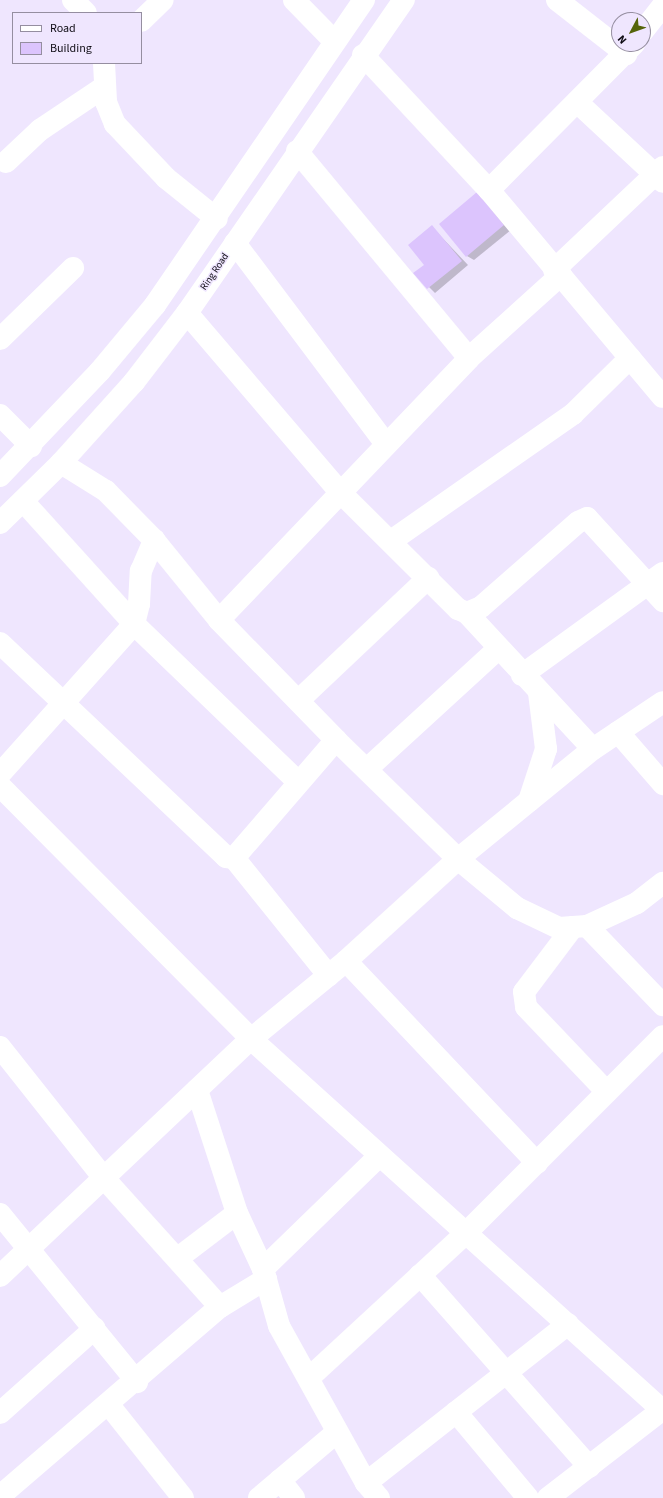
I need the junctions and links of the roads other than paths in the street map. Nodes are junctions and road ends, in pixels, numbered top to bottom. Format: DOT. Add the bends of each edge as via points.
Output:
graph roads {
  1 [pos="72,0"];
  2 [pos="163,0"];
  3 [pos="294,0"];
  4 [pos="364,0"];
  5 [pos="404,0"];
  6 [pos="557,0"];
  7 [pos="663,4"];
  8 [pos="85,12"];
  9 [pos="142,20"];
  10 [pos="651,20"];
  11 [pos="611,36"];
  12 [pos="334,41"];
  13 [pos="627,52"];
  14 [pos="363,55"];
  15 [pos="104,64"];
  16 [pos="104,87"];
  17 [pos="577,102"];
  18 [pos="297,151"];
  19 [pos="6,162"];
  20 [pos="661,175"];
  21 [pos="489,190"];
  22 [pos="217,219"];
  23 [pos="235,243"];
  24 [pos="73,268"];
  25 [pos="557,272"];
  26 [pos="187,313"];
  27 [pos="0,339"];
  28 [pos="469,358"];
  29 [pos="630,358"];
  30 [pos="663,397"];
  31 [pos="0,415"];
  32 [pos="386,444"];
  33 [pos="31,446"];
  34 [pos="61,463"];
  35 [pos="0,476"];
  36 [pos="340,492"];
  37 [pos="23,501"];
  38 [pos="0,523"];
  39 [pos="154,540"];
  40 [pos="391,542"];
  41 [pos="428,578"];
  42 [pos="659,586"];
  43 [pos="467,613"];
  44 [pos="219,620"];
  45 [pos="134,624"];
  46 [pos="0,643"];
  47 [pos="498,649"];
  48 [pos="522,675"];
  49 [pos="539,693"];
  50 [pos="299,700"];
  51 [pos="63,702"];
  52 [pos="663,702"];
  53 [pos="618,732"];
  54 [pos="336,740"];
  55 [pos="593,749"];
  56 [pos="368,768"];
  57 [pos="0,774"];
  58 [pos="298,782"];
  59 [pos="663,784"];
  60 [pos="0,786"];
  61 [pos="530,801"];
  62 [pos="234,858"];
  63 [pos="458,859"];
  64 [pos="663,882"];
  65 [pos="580,926"];
  66 [pos="346,961"];
  67 [pos="329,976"];
  68 [pos="663,1005"];
  69 [pos="663,1036"];
  70 [pos="251,1039"];
  71 [pos="0,1047"];
  72 [pos="197,1090"];
  73 [pos="607,1092"];
  74 [pos="379,1156"];
  75 [pos="537,1162"];
  76 [pos="103,1177"];
  77 [pos="237,1213"];
  78 [pos="0,1214"];
  79 [pos="467,1232"];
  80 [pos="28,1250"];
  81 [pos="178,1258"];
  82 [pos="264,1274"];
  83 [pos="420,1275"];
  84 [pos="0,1276"];
  85 [pos="220,1308"];
  86 [pos="568,1324"];
  87 [pos="95,1328"];
  88 [pos="504,1374"];
  89 [pos="310,1377"];
  90 [pos="137,1382"];
  91 [pos="109,1405"];
  92 [pos="663,1410"];
  93 [pos="456,1412"];
  94 [pos="0,1413"];
  95 [pos="337,1432"];
  96 [pos="589,1467"];
  97 [pos="280,1480"];
  98 [pos="373,1490"];
  99 [pos="0,1496"];
  100 [pos="183,1498"];
  101 [pos="259,1498"];
  102 [pos="294,1498"];
  103 [pos="528,1498"];
  104 [pos="548,1498"];
  1 -- 8 [label="street"];
  2 -- 9 [label="street"];
  3 -- 12 [label="street"];
  4 -- 12 [label="street"];
  5 -- 14 [label="street, Ring Road"];
  6 -- 11 [label="street"];
  7 -- 10 [label="street"];
  12 -- 22 [label="street"];
  13 -- 17 [label="street"];
  14 -- 18 [label="street, Ring Road"];
  14 -- 21 [label="street"];
  15 -- 16 [label="street"];
  16 -- 19 [label="street" via="40,130"];
  16 -- 22 [label="street" via="106,102 115,124 166,178"];
  17 -- 20 [label="street"];
  17 -- 21 [label="street"];
  18 -- 23 [label="street, Ring Road"];
  18 -- 28 [label="street"];
  20 -- 25 [label="street"];
  21 -- 25 [label="street"];
  22 -- 33 [label="street" via="150,311"];
  23 -- 26 [label="street, Ring Road"];
  23 -- 32 [label="street"];
  24 -- 27 [label="street"];
  25 -- 28 [label="street"];
  25 -- 29 [label="street"];
  26 -- 34 [label="street, Ring Road" via="134,382"];
  26 -- 36 [label="street"];
  28 -- 32 [label="street"];
  29 -- 30 [label="street"];
  29 -- 40 [label="street" via="573,414"];
  31 -- 33 [label="street"];
  32 -- 36 [label="street"];
  33 -- 35 [label="street"];
  34 -- 37 [label="street, Ring Road"];
  34 -- 39 [label="street" via="106,491"];
  36 -- 40 [label="street"];
  36 -- 44 [label="street"];
  37 -- 38 [label="street, Ring Road"];
  37 -- 45 [label="street"];
  39 -- 44 [label="street"];
  39 -- 45 [label="street" via="141,571 139,604"];
  40 -- 41 [label="street"];
  41 -- 43 [label="street" via="458,609"];
  41 -- 50 [label="street"];
  42 -- 43 [label="street" via="587,518 578,522 481,607"];
  42 -- 48 [label="street" via="570,637"];
  43 -- 47 [label="street"];
  44 -- 50 [label="street"];
  45 -- 51 [label="street"];
  45 -- 58 [label="street"];
  46 -- 51 [label="street"];
  47 -- 48 [label="street"];
  47 -- 56 [label="street"];
  48 -- 49 [label="street"];
  49 -- 55 [label="street"];
  49 -- 61 [label="street" via="546,749"];
  50 -- 54 [label="street"];
  51 -- 57 [label="street"];
  51 -- 62 [label="street" via="220,853"];
  52 -- 53 [label="street"];
  53 -- 55 [label="street"];
  53 -- 59 [label="street"];
  54 -- 56 [label="street"];
  54 -- 58 [label="street"];
  55 -- 61 [label="street"];
  56 -- 63 [label="street"];
  58 -- 62 [label="street"];
  60 -- 70 [label="street"];
  61 -- 63 [label="street"];
  62 -- 67 [label="street"];
  63 -- 65 [label="street" via="517,908 559,928"];
  63 -- 66 [label="street"];
  64 -- 65 [label="street" via="637,903"];
  65 -- 68 [label="street"];
  65 -- 73 [label="street" via="524,992 526,1007"];
  66 -- 67 [label="street"];
  66 -- 75 [label="street"];
  67 -- 70 [label="street"];
  69 -- 73 [label="street"];
  70 -- 72 [label="street"];
  70 -- 74 [label="street"];
  71 -- 76 [label="street"];
  72 -- 76 [label="street"];
  72 -- 77 [label="street"];
  73 -- 75 [label="street"];
  74 -- 79 [label="street"];
  74 -- 82 [label="street"];
  75 -- 79 [label="street"];
  76 -- 80 [label="street"];
  76 -- 81 [label="street"];
  77 -- 81 [label="street"];
  77 -- 82 [label="street"];
  78 -- 80 [label="street"];
  79 -- 83 [label="street"];
  79 -- 86 [label="street"];
  80 -- 84 [label="street"];
  80 -- 87 [label="street"];
  81 -- 85 [label="street"];
  82 -- 85 [label="street"];
  82 -- 89 [label="street" via="279,1326"];
  83 -- 88 [label="street"];
  83 -- 89 [label="street"];
  85 -- 90 [label="street"];
  86 -- 88 [label="street"];
  86 -- 92 [label="street"];
  87 -- 90 [label="street"];
  87 -- 94 [label="street"];
  88 -- 93 [label="street"];
  88 -- 96 [label="street"];
  89 -- 95 [label="street"];
  90 -- 91 [label="street"];
  91 -- 99 [label="street"];
  91 -- 100 [label="street"];
  92 -- 96 [label="street"];
  93 -- 98 [label="street"];
  93 -- 103 [label="street"];
  95 -- 97 [label="street"];
  95 -- 98 [label="street"];
  96 -- 104 [label="street"];
  97 -- 101 [label="street"];
  97 -- 102 [label="street"];
}
